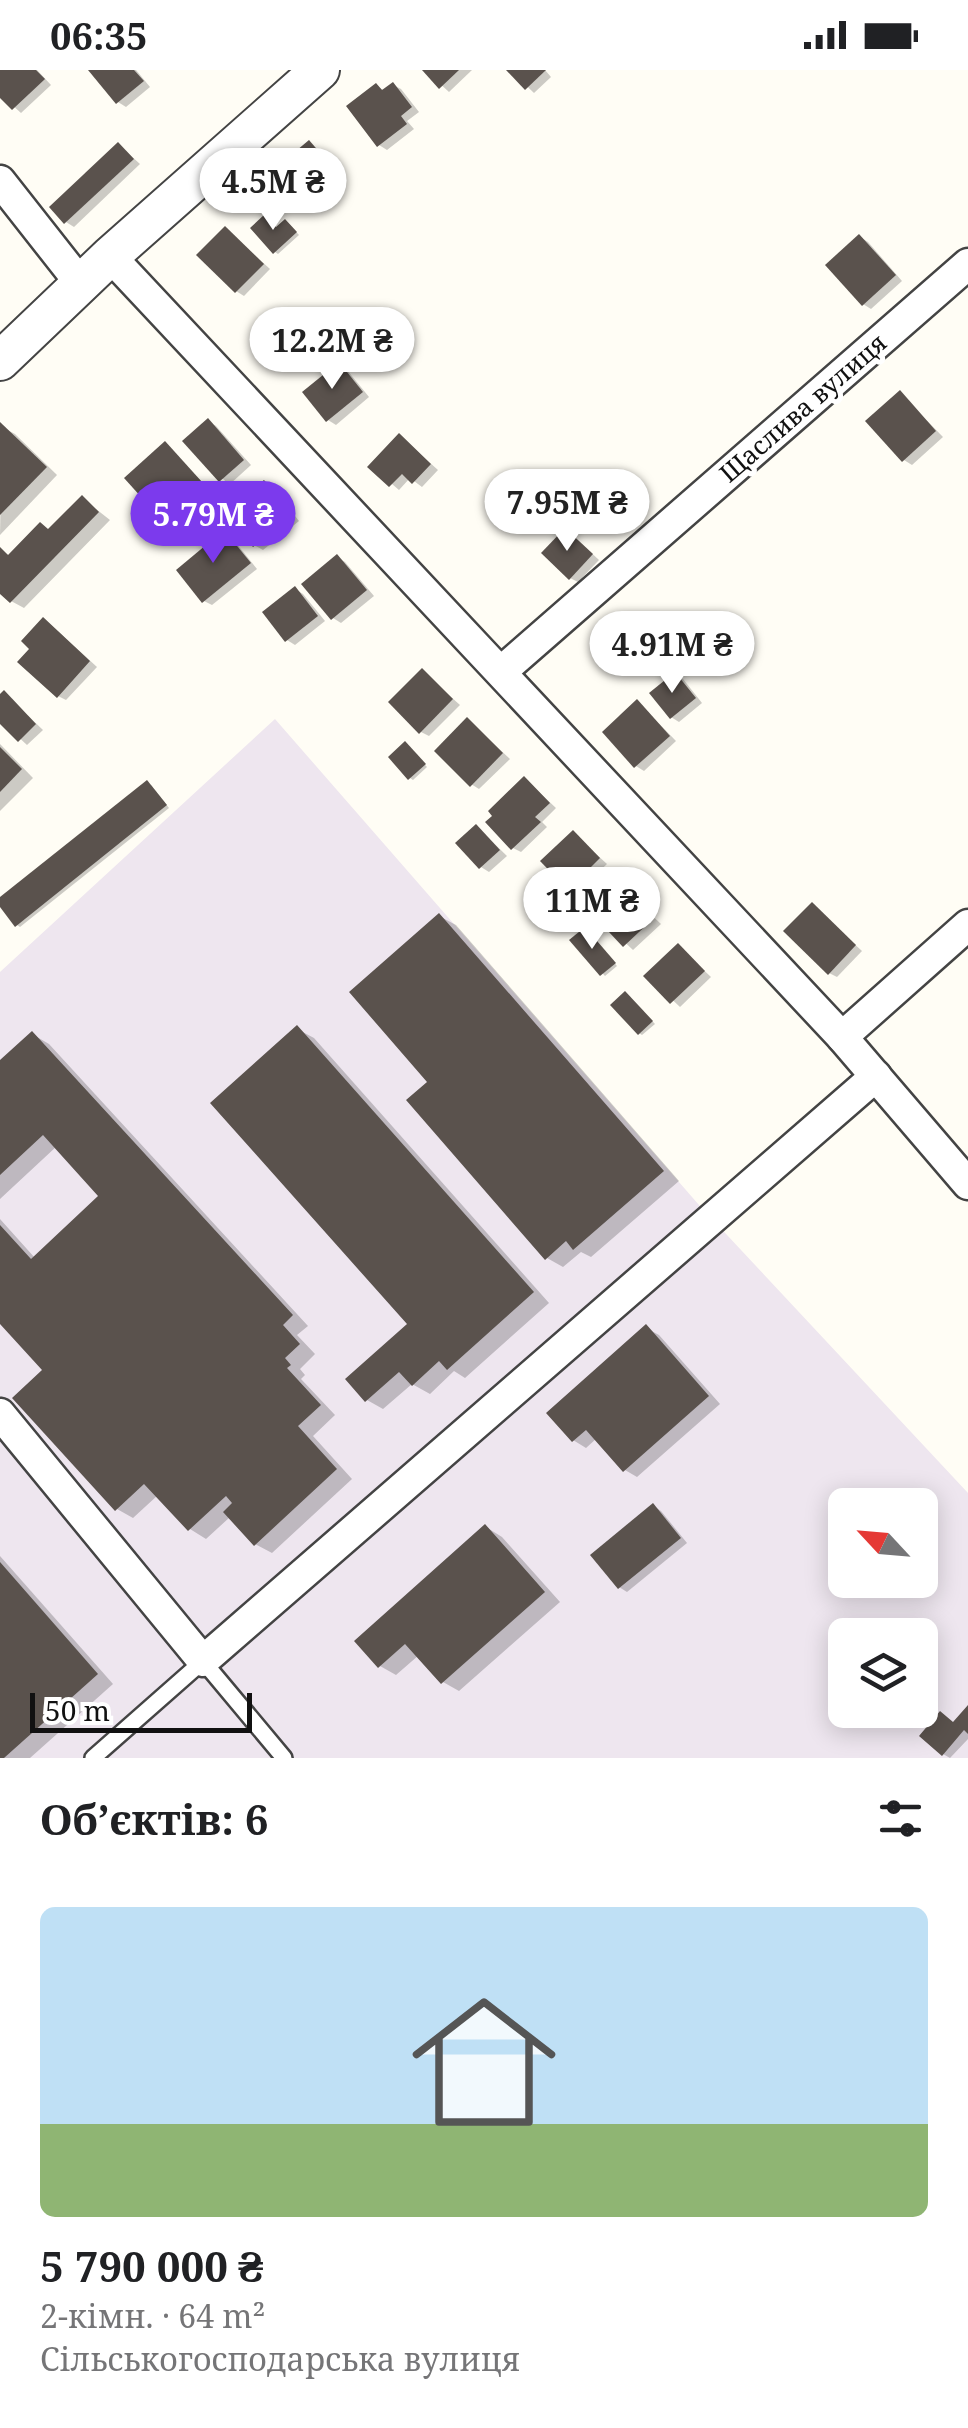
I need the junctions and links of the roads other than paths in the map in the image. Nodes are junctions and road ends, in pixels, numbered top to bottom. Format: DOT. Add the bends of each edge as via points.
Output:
graph roads {
  1 [pos="320,70"];
  2 [pos="0,182"];
  3 [pos="110,256"];
  4 [pos="968,264"];
  5 [pos="81,284"];
  6 [pos="0,361"];
  7 [pos="502,671"];
  8 [pos="968,925"];
  9 [pos="842,1036"];
  10 [pos="876,1076"];
  11 [pos="968,1184"];
  12 [pos="0,1414"];
  13 [pos="203,1662"];
  14 [pos="92,1758"];
  15 [pos="284,1758"];
  1 -- 3 [label="street"];
  2 -- 5 [label="street"];
  3 -- 5 [label="street"];
  3 -- 7 [label="street"];
  4 -- 7 [label="street, Щаслива вулиця"];
  5 -- 6 [label="street"];
  7 -- 9 [label="street"];
  8 -- 9 [label="street"];
  9 -- 10 [label="street"];
  10 -- 11 [label="street"];
  10 -- 13 [label="street"];
  12 -- 13 [label="street"];
  13 -- 14 [label="lane"];
  13 -- 15 [label="lane"];
}
